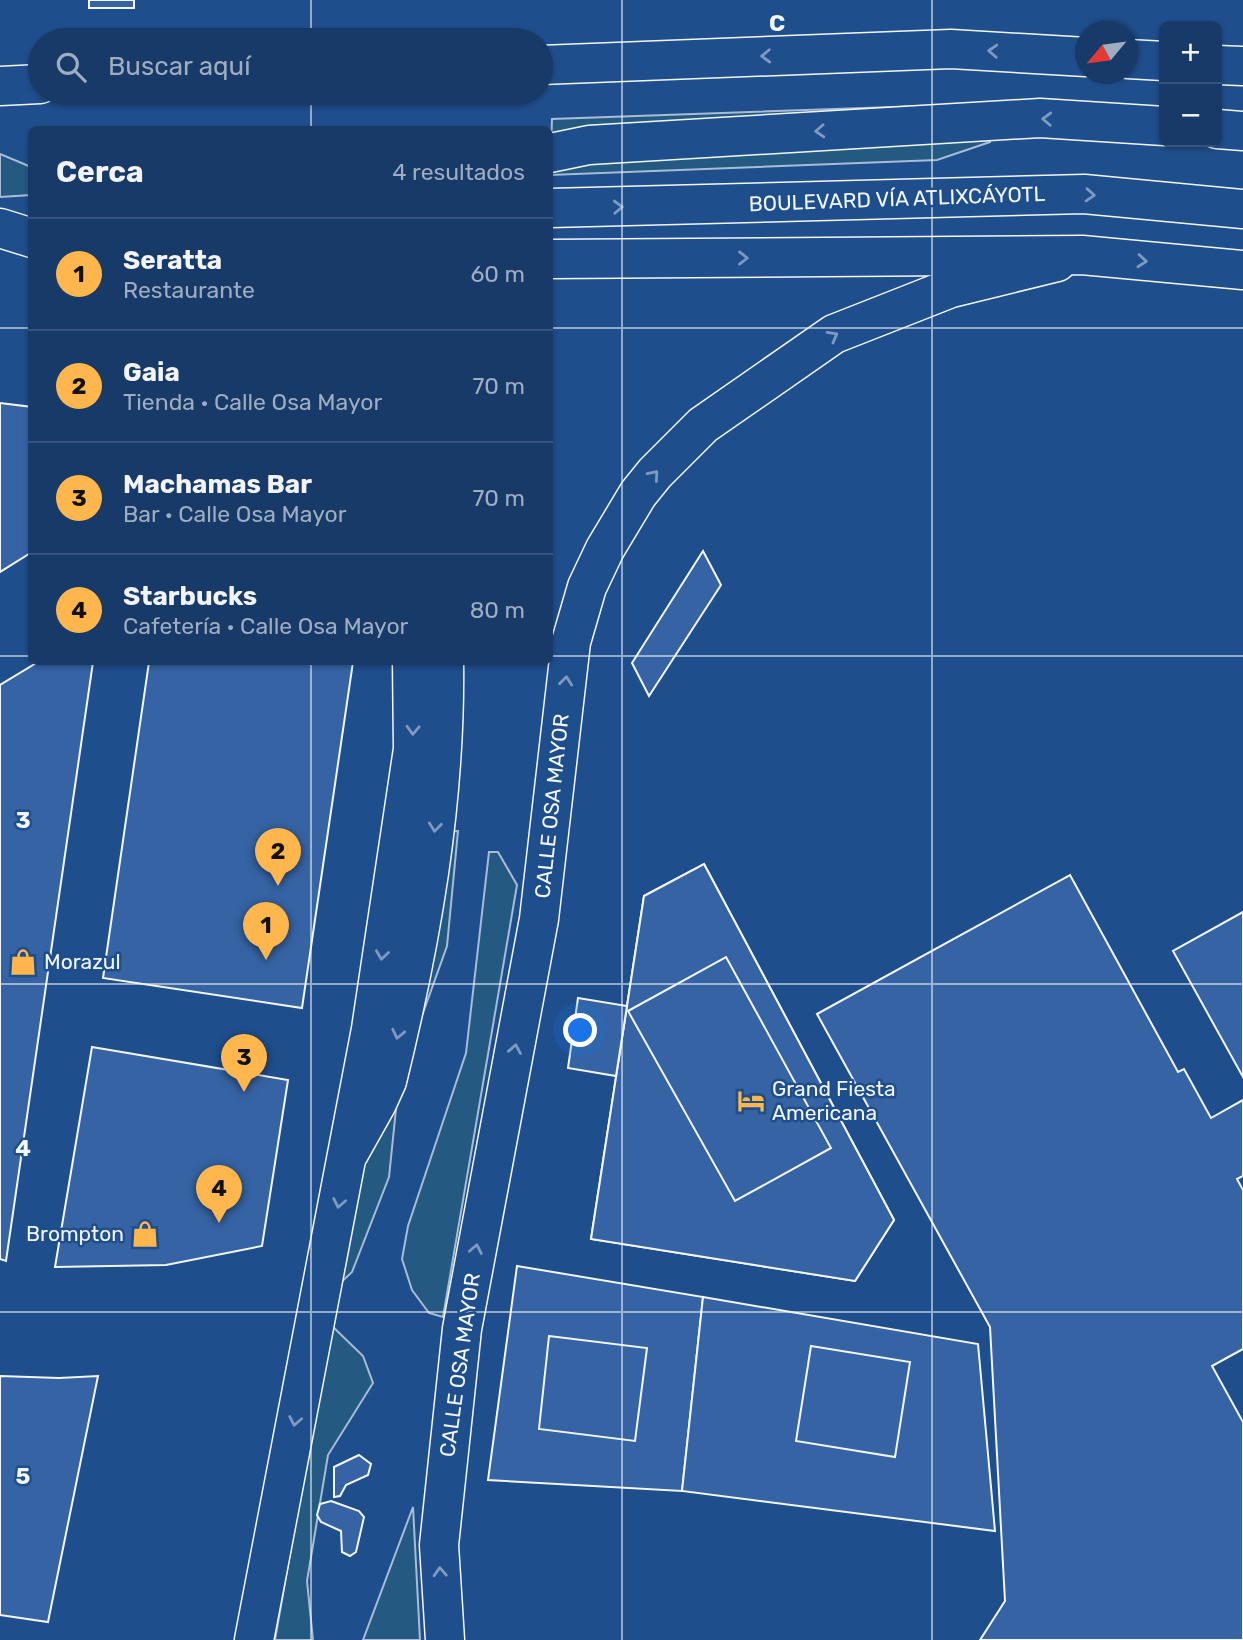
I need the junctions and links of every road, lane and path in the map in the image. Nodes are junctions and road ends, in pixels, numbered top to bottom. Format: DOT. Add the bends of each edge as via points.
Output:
graph roads {
  1 [pos="1075,56"];
  2 [pos="1138,60"];
  3 [pos="1159,61"];
  4 [pos="553,65"];
  5 [pos="1222,65"];
  6 [pos="1243,66"];
  7 [pos="28,85"];
  8 [pos="0,86"];
  9 [pos="1159,126"];
  10 [pos="1222,130"];
  11 [pos="1243,131"];
  12 [pos="553,152"];
  13 [pos="553,208"];
  14 [pos="1243,209"];
  15 [pos="28,222"];
  16 [pos="0,225"];
  17 [pos="28,236"];
  18 [pos="1083,255"];
  19 [pos="553,259"];
  20 [pos="1243,270"];
  21 [pos="412,665"];
  22 [pos="444,665"];
  23 [pos="349,1153"];
  24 [pos="254,1640"];
  25 [pos="445,1640"];
  1 -- 4 [label="main road, one-way" via="951,49"];
  2 -- 3 [label="main road"];
  5 -- 6 [label="main road"];
  7 -- 8 [label="main road"];
  9 -- 12 [label="main road, one-way" via="1040,118 589,145"];
  10 -- 11 [label="main road"];
  13 -- 14 [label="main road, BOULEVARD VÍA ATLIXCÁYOTL, one-way" via="1084,194"];
  15 -- 16 [label="main road"];
  16 -- 17 [label="main road"];
  19 -- 18 [label="main road, one-way"];
  18 -- 20 [label="main road, one-way"];
  25 -- 18 [label="main road, CALLE OSA MAYOR, one-way" via="439,1545 462,1329 539,919 570,642 587,587 646,484 703,425 834,334 951,288"];
  21 -- 23 [label="main road, one-way" via="413,749"];
  22 -- 23 [label="main road, one-way" via="445,733 427,896 387,1080"];
  23 -- 24 [label="main road, one-way"];
}
